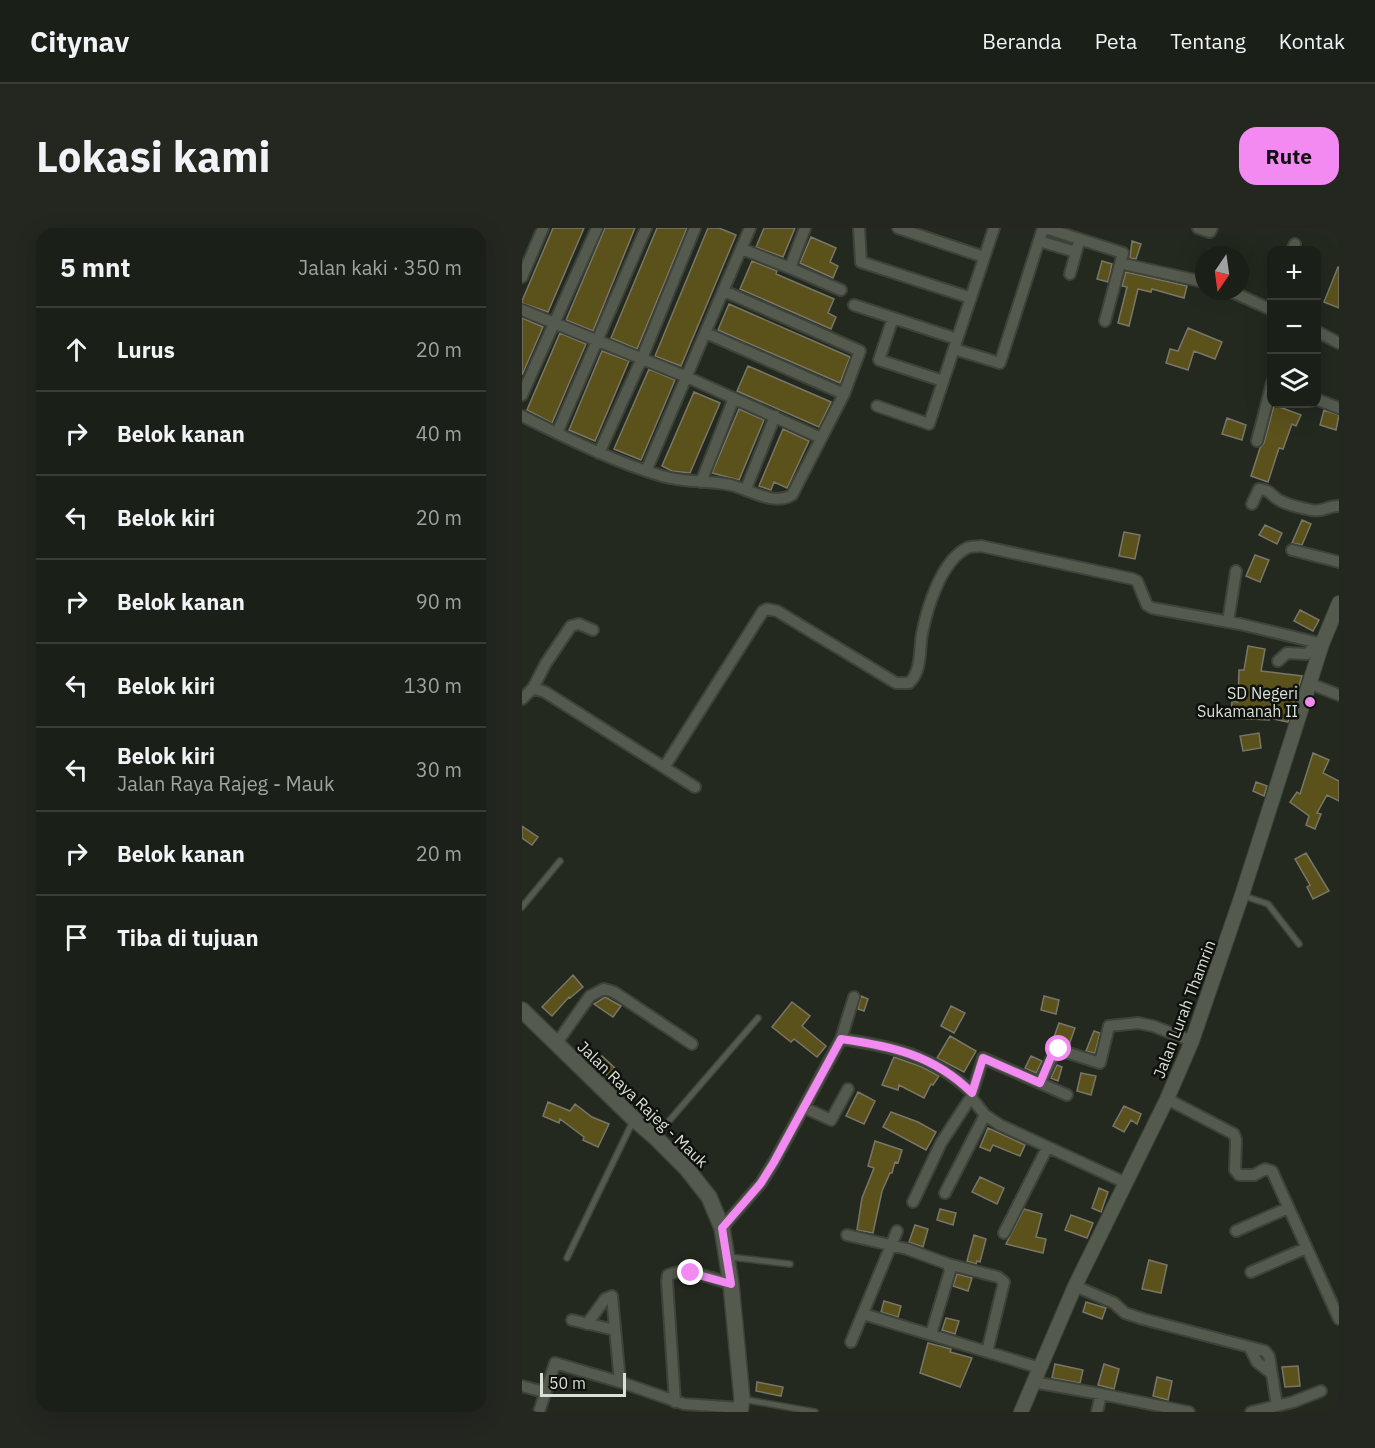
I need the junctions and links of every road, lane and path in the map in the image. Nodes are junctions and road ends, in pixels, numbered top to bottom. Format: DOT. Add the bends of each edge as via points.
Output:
graph roads {
  1 [pos="543,228"];
  2 [pos="597,228"];
  3 [pos="646,228"];
  4 [pos="695,228"];
  5 [pos="805,228"];
  6 [pos="859,228"];
  7 [pos="898,228"];
  8 [pos="994,228"];
  9 [pos="1044,228"];
  10 [pos="1198,228"];
  11 [pos="1212,228"];
  12 [pos="747,229"];
  13 [pos="1079,239"];
  14 [pos="1039,241"];
  15 [pos="742,249"];
  16 [pos="1076,252"];
  17 [pos="984,256"];
  18 [pos="1128,265"];
  19 [pos="790,268"];
  20 [pos="1070,274"];
  21 [pos="522,277"];
  22 [pos="1195,280"];
  23 [pos="841,290"];
  24 [pos="724,291"];
  25 [pos="971,298"];
  26 [pos="1249,300"];
  27 [pos="854,305"];
  28 [pos="1267,308"];
  29 [pos="522,310"];
  30 [pos="893,318"];
  31 [pos="1105,321"];
  32 [pos="555,324"];
  33 [pos="706,333"];
  34 [pos="1321,337"];
  35 [pos="597,340"];
  36 [pos="1339,343"];
  37 [pos="956,344"];
  38 [pos="642,358"];
  39 [pos="687,377"];
  40 [pos="943,381"];
  41 [pos="844,394"];
  42 [pos="522,395"];
  43 [pos="734,398"];
  44 [pos="1321,401"];
  45 [pos="1267,402"];
  46 [pos="877,406"];
  47 [pos="1339,408"];
  48 [pos="522,416"];
  49 [pos="775,416"];
  50 [pos="557,433"];
  51 [pos="821,438"];
  52 [pos="1257,441"];
  53 [pos="599,453"];
  54 [pos="646,471"];
  55 [pos="701,483"];
  56 [pos="746,489"];
  57 [pos="1252,504"];
  58 [pos="1339,507"];
  59 [pos="1292,550"];
  60 [pos="1339,562"];
  61 [pos="1236,572"];
  62 [pos="1339,603"];
  63 [pos="1228,622"];
  64 [pos="593,630"];
  65 [pos="1318,643"];
  66 [pos="1278,661"];
  67 [pos="1311,684"];
  68 [pos="534,688"];
  69 [pos="1339,694"];
  70 [pos="522,699"];
  71 [pos="665,766"];
  72 [pos="695,787"];
  73 [pos="560,861"];
  74 [pos="1242,895"];
  75 [pos="522,907"];
  76 [pos="1299,944"];
  77 [pos="854,997"];
  78 [pos="522,1010"];
  79 [pos="758,1018"];
  80 [pos="841,1039"];
  81 [pos="1192,1041"];
  82 [pos="556,1044"];
  83 [pos="692,1044"];
  84 [pos="1040,1083"];
  85 [pos="848,1089"];
  86 [pos="971,1095"];
  87 [pos="1067,1095"];
  88 [pos="1167,1099"];
  89 [pos="805,1108"];
  90 [pos="985,1115"];
  91 [pos="634,1119"];
  92 [pos="655,1137"];
  93 [pos="1047,1148"];
  94 [pos="1126,1183"];
  95 [pos="945,1193"];
  96 [pos="913,1202"];
  97 [pos="1288,1208"];
  98 [pos="722,1228"];
  99 [pos="897,1231"];
  100 [pos="1236,1231"];
  101 [pos="1004,1233"];
  102 [pos="847,1235"];
  103 [pos="891,1245"];
  104 [pos="1306,1248"];
  105 [pos="725,1257"];
  106 [pos="567,1258"];
  107 [pos="790,1264"];
  108 [pos="948,1264"];
  109 [pos="1251,1272"];
  110 [pos="731,1284"];
  111 [pos="1075,1286"];
  112 [pos="863,1314"];
  113 [pos="1339,1319"];
  114 [pos="572,1320"];
  115 [pos="587,1324"];
  116 [pos="615,1330"];
  117 [pos="931,1334"];
  118 [pos="851,1342"];
  119 [pos="987,1352"];
  120 [pos="1040,1368"];
  121 [pos="620,1382"];
  122 [pos="1034,1382"];
  123 [pos="522,1386"];
  124 [pos="1321,1391"];
  125 [pos="544,1392"];
  126 [pos="1101,1394"];
  127 [pos="675,1402"];
  128 [pos="741,1406"];
  129 [pos="1277,1406"];
  130 [pos="1294,1407"];
  131 [pos="1175,1410"];
  132 [pos="539,1412"];
  133 [pos="815,1412"];
  134 [pos="1022,1412"];
  135 [pos="1097,1412"];
  136 [pos="1189,1412"];
  137 [pos="1251,1412"];
  1 -- 21 [label="street"];
  2 -- 32 [label="street"];
  3 -- 35 [label="street"];
  4 -- 38 [label="street"];
  5 -- 19 [label="street"];
  6 -- 25 [label="street" via="861,262"];
  7 -- 17 [label="street"];
  8 -- 17 [label="street"];
  9 -- 13 [label="street"];
  9 -- 14 [label="street"];
  10 -- 11 [label="street" via="1210,232"];
  12 -- 15 [label="street"];
  13 -- 16 [label="street"];
  13 -- 31 [label="street" via="1123,253"];
  14 -- 16 [label="street"];
  14 -- 37 [label="street" via="1000,363"];
  15 -- 19 [label="street"];
  15 -- 24 [label="street"];
  16 -- 20 [label="street"];
  17 -- 25 [label="street"];
  18 -- 22 [label="street"];
  19 -- 23 [label="street"];
  24 -- 33 [label="street"];
  24 -- 41 [label="street" via="860,350"];
  25 -- 37 [label="street"];
  26 -- 28 [label="street"];
  27 -- 30 [label="street"];
  29 -- 32 [label="street"];
  30 -- 37 [label="street"];
  30 -- 40 [label="street" via="879,360"];
  32 -- 35 [label="street"];
  32 -- 42 [label="street"];
  33 -- 39 [label="street"];
  33 -- 41 [label="street"];
  34 -- 36 [label="street"];
  35 -- 38 [label="street"];
  35 -- 50 [label="street"];
  37 -- 40 [label="street"];
  38 -- 39 [label="street"];
  38 -- 53 [label="street"];
  39 -- 43 [label="street"];
  39 -- 54 [label="street"];
  40 -- 46 [label="street" via="929,424"];
  41 -- 51 [label="street"];
  43 -- 49 [label="street"];
  43 -- 55 [label="street"];
  44 -- 47 [label="street"];
  45 -- 52 [label="street"];
  48 -- 50 [label="street"];
  49 -- 51 [label="street"];
  49 -- 56 [label="street"];
  50 -- 53 [label="street"];
  51 -- 56 [label="street" via="792,495 775,499"];
  53 -- 54 [label="street"];
  54 -- 55 [label="street"];
  55 -- 56 [label="street"];
  57 -- 58 [label="street" via="1259,489 1313,511"];
  59 -- 60 [label="street"];
  61 -- 63 [label="street"];
  62 -- 65 [label="street, Jalan Lurah Thamrin"];
  63 -- 65 [label="street"];
  63 -- 71 [label="street" via="1152,608 1133,579 981,546 969,547 945,571 934,591 918,669 909,683 896,683 777,611 763,610"];
  64 -- 68 [label="street" via="579,624 571,626"];
  65 -- 66 [label="street" via="1308,654 1287,653"];
  65 -- 67 [label="street, Jalan Lurah Thamrin"];
  67 -- 69 [label="street"];
  67 -- 74 [label="street, Jalan Lurah Thamrin"];
  68 -- 70 [label="street"];
  68 -- 71 [label="street"];
  71 -- 72 [label="street"];
  73 -- 75 [label="lane"];
  74 -- 76 [label="lane" via="1268,903"];
  74 -- 81 [label="street, Jalan Lurah Thamrin"];
  77 -- 80 [label="street"];
  78 -- 82 [label="main road, Jalan Raya Rajeg - Mauk"];
  79 -- 92 [label="lane"];
  80 -- 86 [label="street" via="883,1045 916,1056 956,1078"];
  80 -- 89 [label="street"];
  81 -- 84 [label="street" via="1138,1023 1109,1026 1100,1063 1056,1049"];
  81 -- 88 [label="street, Jalan Lurah Thamrin"];
  82 -- 83 [label="street" via="590,996 604,989"];
  82 -- 91 [label="main road, Jalan Raya Rajeg - Mauk"];
  84 -- 86 [label="street" via="983,1058"];
  84 -- 87 [label="street"];
  85 -- 89 [label="street" via="831,1120"];
  86 -- 90 [label="street"];
  86 -- 96 [label="street" via="941,1143"];
  88 -- 94 [label="street, Jalan Lurah Thamrin"];
  88 -- 97 [label="street" via="1234,1134 1235,1172 1243,1177 1265,1169 1272,1171"];
  89 -- 98 [label="street" via="761,1183"];
  90 -- 93 [label="street"];
  90 -- 95 [label="street"];
  91 -- 92 [label="main road, Jalan Raya Rajeg - Mauk"];
  91 -- 106 [label="lane"];
  92 -- 98 [label="main road, Jalan Raya Rajeg - Mauk" via="705,1191"];
  93 -- 94 [label="street"];
  93 -- 101 [label="street"];
  94 -- 111 [label="street, Jalan Lurah Thamrin"];
  97 -- 100 [label="street"];
  97 -- 104 [label="street"];
  98 -- 105 [label="main road, Jalan Raya Rajeg - Mauk"];
  99 -- 103 [label="street"];
  102 -- 103 [label="street"];
  103 -- 108 [label="street"];
  103 -- 112 [label="street"];
  104 -- 109 [label="street"];
  104 -- 113 [label="street"];
  105 -- 107 [label="lane"];
  105 -- 110 [label="main road, Jalan Raya Rajeg - Mauk"];
  108 -- 117 [label="street" via="950,1269"];
  108 -- 119 [label="street" via="1004,1282"];
  110 -- 127 [label="street" via="691,1273 668,1275"];
  110 -- 128 [label="main road, Jalan Raya Rajeg - Mauk"];
  111 -- 120 [label="street, Jalan Lurah Thamrin"];
  111 -- 129 [label="street" via="1109,1300 1125,1313 1250,1348 1257,1362 1272,1373"];
  112 -- 117 [label="street"];
  112 -- 118 [label="street"];
  114 -- 115 [label="street"];
  115 -- 116 [label="street"];
  115 -- 116 [label="street" via="605,1299 612,1296"];
  116 -- 121 [label="street"];
  117 -- 119 [label="street"];
  119 -- 120 [label="street"];
  120 -- 122 [label="street, Jalan Lurah Thamrin"];
  121 -- 125 [label="street" via="555,1363"];
  121 -- 127 [label="street"];
  122 -- 126 [label="street"];
  122 -- 134 [label="street, Jalan Lurah Thamrin"];
  123 -- 125 [label="street"];
  124 -- 130 [label="street"];
  125 -- 132 [label="street"];
  126 -- 131 [label="street"];
  126 -- 135 [label="street"];
  127 -- 128 [label="street" via="703,1407"];
  128 -- 133 [label="lane"];
  129 -- 130 [label="street"];
  129 -- 137 [label="street"];
  131 -- 136 [label="street"];
}
